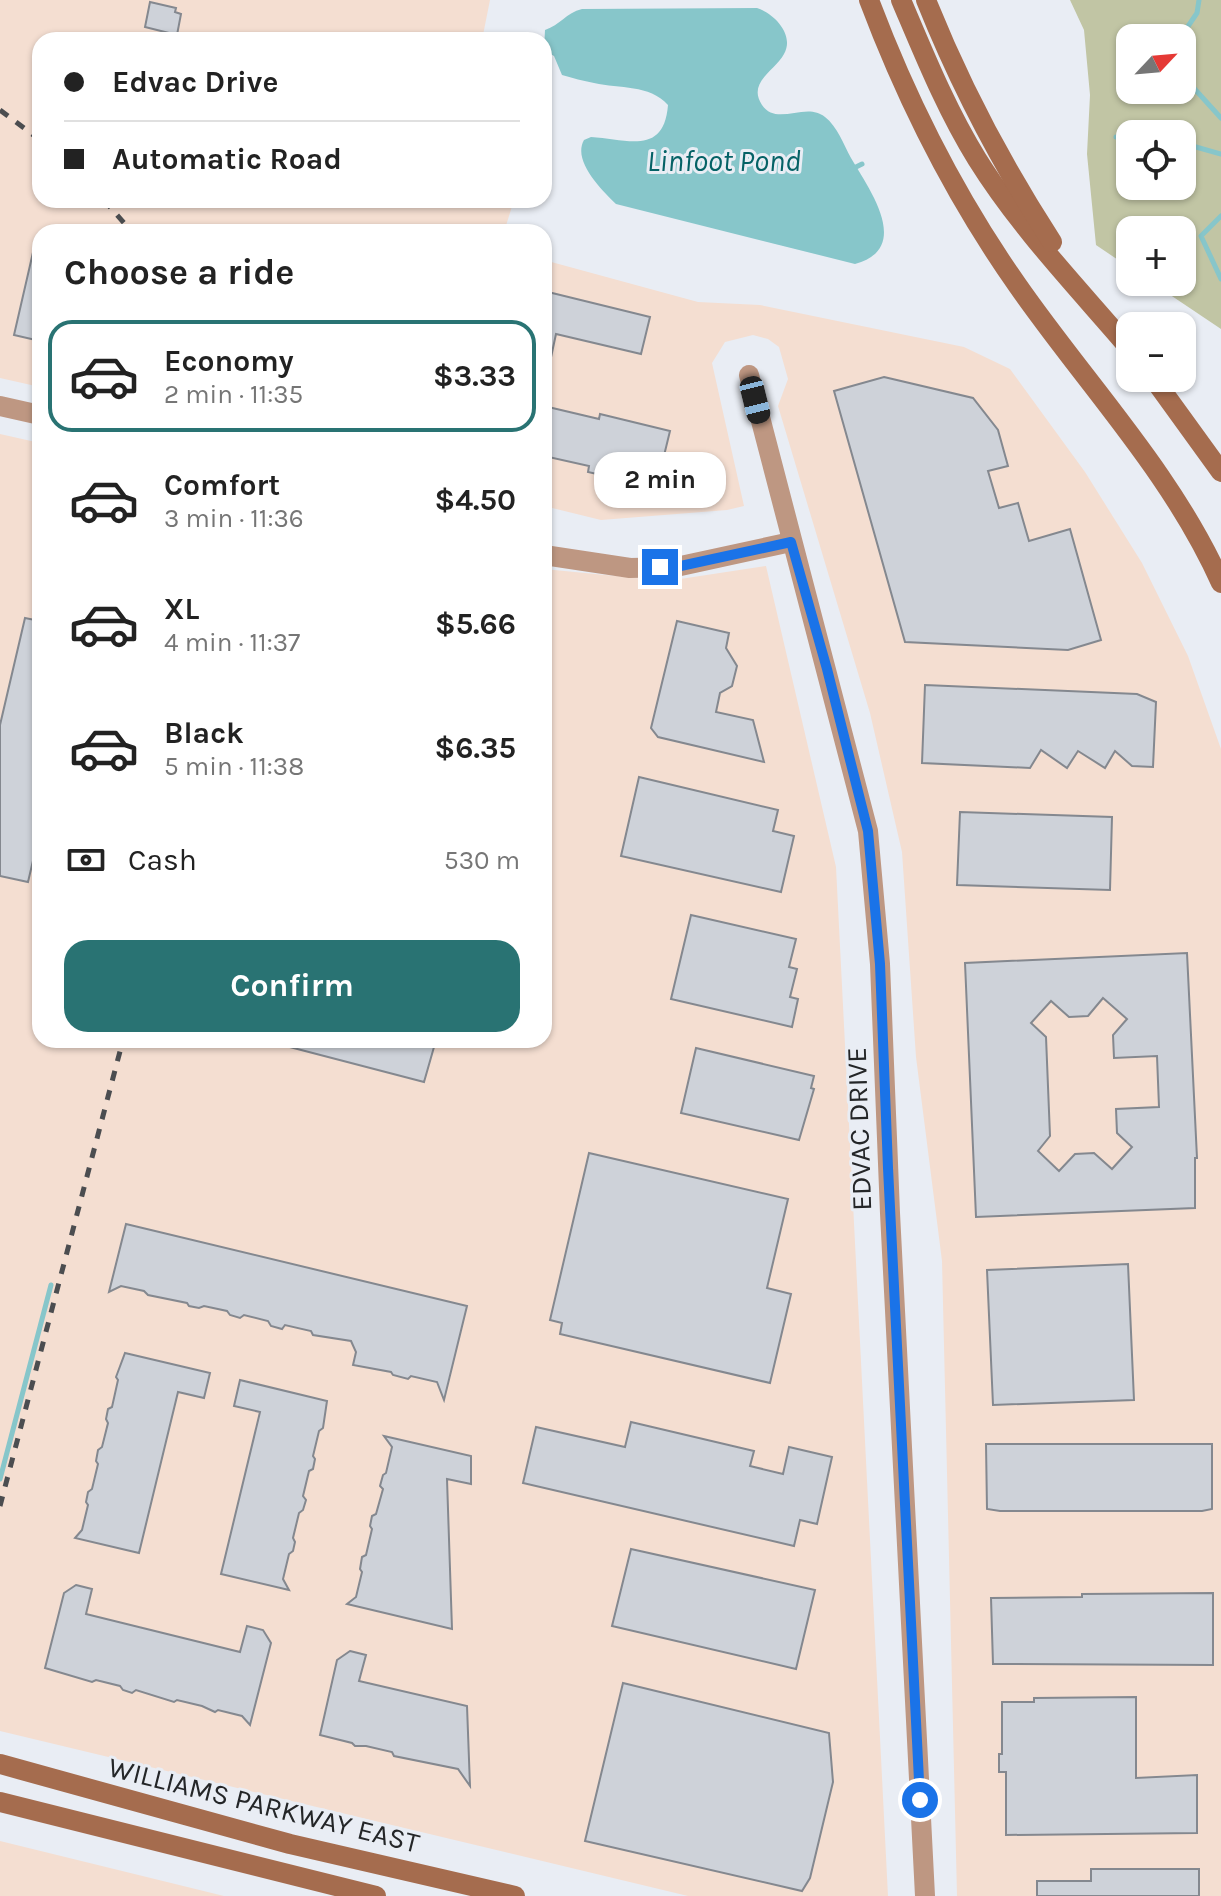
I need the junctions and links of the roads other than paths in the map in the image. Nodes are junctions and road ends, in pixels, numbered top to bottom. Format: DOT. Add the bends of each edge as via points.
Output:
graph roads {
  1 [pos="869,0"];
  2 [pos="901,0"];
  3 [pos="926,0"];
  4 [pos="1116,330"];
  5 [pos="1116,333"];
  6 [pos="749,375"];
  7 [pos="1163,392"];
  8 [pos="0,406"];
  9 [pos="32,413"];
  10 [pos="1221,472"];
  11 [pos="791,542"];
  12 [pos="552,556"];
  13 [pos="1221,583"];
  14 [pos="0,1764"];
  15 [pos="0,1802"];
  16 [pos="376,1896"];
  17 [pos="515,1896"];
  18 [pos="925,1896"];
  1 -- 13 [label="main road" via="904,87 958,193 1018,287 1163,481"];
  2 -- 5 [label="main road" via="944,100 977,160 1023,224"];
  3 -- 4 [label="main road" via="1002,161"];
  6 -- 11 [label="street, EDVAC DRIVE"];
  7 -- 10 [label="main road"];
  8 -- 9 [label="street"];
  11 -- 12 [label="street" via="676,567 630,568"];
  11 -- 18 [label="street, EDVAC DRIVE" via="868,831 880,964"];
  14 -- 17 [label="main road, WILLIAMS PARKWAY EAST" via="290,1844"];
  15 -- 16 [label="main road"];
}
